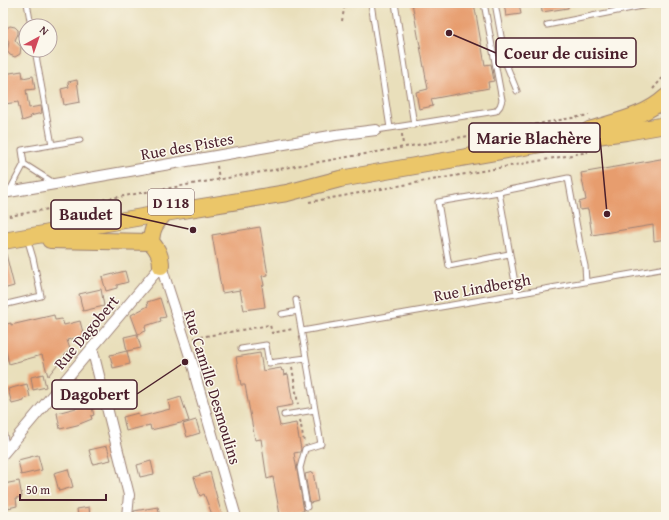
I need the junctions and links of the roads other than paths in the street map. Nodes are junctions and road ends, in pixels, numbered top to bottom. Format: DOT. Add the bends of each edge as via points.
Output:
graph roads {
  1 [pos="27,3"];
  2 [pos="371,3"];
  3 [pos="395,3"];
  4 [pos="484,3"];
  5 [pos="495,3"];
  6 [pos="657,3"];
  7 [pos="30,18"];
  8 [pos="547,25"];
  9 [pos="36,58"];
  10 [pos="517,91"];
  11 [pos="659,94"];
  12 [pos="414,125"];
  13 [pos="666,125"];
  14 [pos="390,128"];
  15 [pos="376,130"];
  16 [pos="80,140"];
  17 [pos="553,142"];
  18 [pos="52,145"];
  19 [pos="24,164"];
  20 [pos="340,179"];
  21 [pos="56,184"];
  22 [pos="499,192"];
  23 [pos="6,193"];
  24 [pos="165,212"];
  25 [pos="3,231"];
  26 [pos="26,237"];
  27 [pos="3,241"];
  28 [pos="151,242"];
  29 [pos="509,254"];
  30 [pos="161,266"];
  31 [pos="666,268"];
  32 [pos="586,282"];
  33 [pos="516,294"];
  34 [pos="296,300"];
  35 [pos="3,305"];
  36 [pos="298,311"];
  37 [pos="282,314"];
  38 [pos="301,329"];
  39 [pos="92,348"];
  40 [pos="241,349"];
  41 [pos="306,358"];
  42 [pos="315,410"];
  43 [pos="284,416"];
  44 [pos="3,431"];
  45 [pos="5,452"];
  46 [pos="307,507"];
  47 [pos="127,517"];
  48 [pos="236,517"];
  1 -- 7 [label="lane"];
  2 -- 14 [label="lane"];
  3 -- 12 [label="lane"];
  4 -- 12 [label="lane" via="502,100 500,106 496,111"];
  5 -- 10 [label="lane" via="506,64"];
  6 -- 8 [label="lane"];
  9 -- 18 [label="lane"];
  11 -- 17 [label="main road, D 118" via="655,107"];
  12 -- 14 [label="lane"];
  13 -- 17 [label="main road, D 118"];
  14 -- 15 [label="lane"];
  15 -- 21 [label="street, Rue des Pistes"];
  16 -- 18 [label="lane"];
  17 -- 20 [label="main road, D 118"];
  18 -- 19 [label="lane" via="22,150"];
  19 -- 21 [label="lane"];
  19 -- 23 [label="lane"];
  20 -- 24 [label="main road, D 118" via="287,193"];
  20 -- 25 [label="main road, D 118" via="284,184"];
  21 -- 23 [label="street, Rue des Pistes"];
  22 -- 29 [label="lane"];
  22 -- 29 [label="lane" via="438,202 449,266"];
  22 -- 32 [label="lane" via="568,178"];
  24 -- 26 [label="main road, D 118"];
  24 -- 28 [label="main road" via="153,226"];
  26 -- 27 [label="main road, D 118"];
  26 -- 28 [label="main road" via="44,240"];
  26 -- 35 [label="lane" via="41,296"];
  28 -- 30 [label="main road" via="158,250"];
  29 -- 33 [label="lane"];
  30 -- 39 [label="street, Rue Dagobert"];
  30 -- 48 [label="street, Rue Camille Desmoulins" via="185,339"];
  31 -- 32 [label="lane, Rue Lindbergh"];
  32 -- 33 [label="lane, Rue Lindbergh"];
  33 -- 38 [label="lane, Rue Lindbergh"];
  34 -- 36 [label="lane"];
  36 -- 37 [label="lane"];
  36 -- 38 [label="lane"];
  38 -- 41 [label="lane"];
  39 -- 45 [label="street, Rue Dagobert"];
  39 -- 47 [label="street" via="129,495"];
  40 -- 41 [label="lane" via="266,345 269,363"];
  41 -- 42 [label="lane"];
  42 -- 43 [label="lane"];
  42 -- 46 [label="lane" via="321,444 305,449 300,468"];
  44 -- 45 [label="lane"];
}
